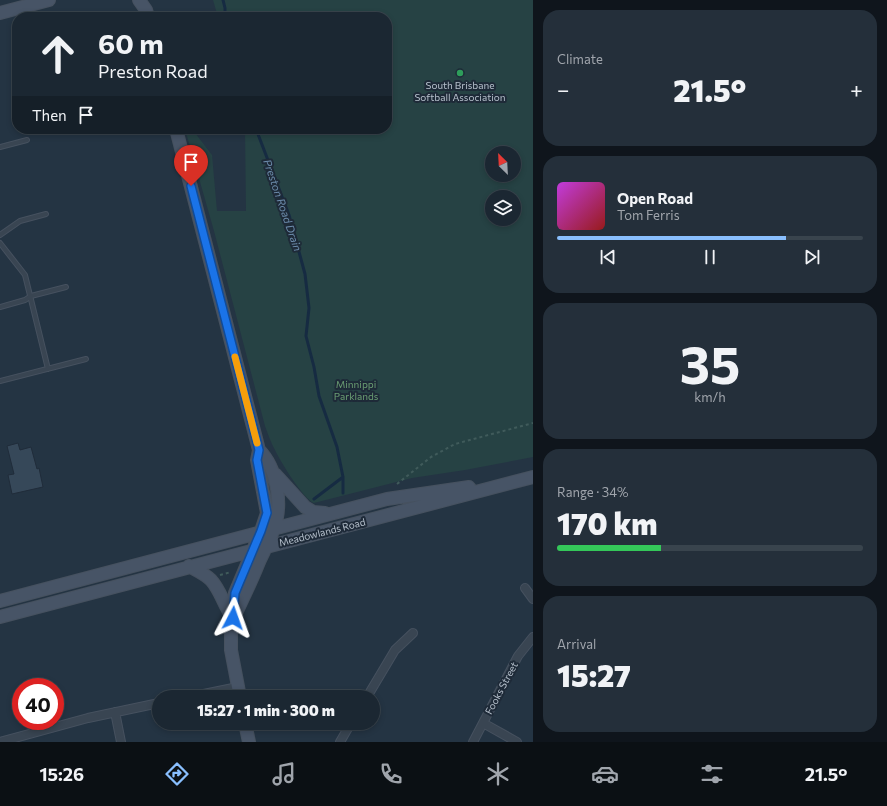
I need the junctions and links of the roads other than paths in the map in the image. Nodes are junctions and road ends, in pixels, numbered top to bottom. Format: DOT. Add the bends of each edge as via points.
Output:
graph roads {
  1 [pos="49,0"];
  2 [pos="139,0"];
  3 [pos="147,12"];
  4 [pos="0,13"];
  5 [pos="177,134"];
  6 [pos="27,140"];
  7 [pos="0,147"];
  8 [pos="46,214"];
  9 [pos="0,235"];
  10 [pos="0,244"];
  11 [pos="66,287"];
  12 [pos="31,296"];
  13 [pos="0,307"];
  14 [pos="86,359"];
  15 [pos="48,369"];
  16 [pos="0,381"];
  17 [pos="259,450"];
  18 [pos="274,473"];
  19 [pos="530,478"];
  20 [pos="330,514"];
  21 [pos="275,528"];
  22 [pos="261,531"];
  23 [pos="266,546"];
  24 [pos="253,550"];
  25 [pos="189,566"];
  26 [pos="525,588"];
  27 [pos="533,599"];
  28 [pos="0,601"];
  29 [pos="0,617"];
  30 [pos="233,618"];
  31 [pos="413,633"];
  32 [pos="533,637"];
  33 [pos="239,690"];
  34 [pos="371,690"];
  35 [pos="152,704"];
  36 [pos="115,712"];
  37 [pos="483,723"];
  38 [pos="246,730"];
  39 [pos="347,730"];
  40 [pos="0,742"];
  41 [pos="121,742"];
  42 [pos="248,742"];
  43 [pos="340,742"];
  44 [pos="473,742"];
  45 [pos="517,742"];
  1 -- 4 [label="main road"];
  2 -- 3 [label="main road"];
  5 -- 17 [label="main road"];
  6 -- 7 [label="lane"];
  8 -- 9 [label="lane" via="20,221"];
  10 -- 12 [label="lane" via="25,274"];
  11 -- 12 [label="lane"];
  12 -- 13 [label="lane"];
  12 -- 15 [label="lane"];
  14 -- 15 [label="lane"];
  15 -- 16 [label="lane"];
  17 -- 18 [label="main road" via="267,458"];
  17 -- 22 [label="main road" via="257,460 267,513"];
  18 -- 20 [label="main road" via="305,507 313,512"];
  18 -- 21 [label="main road" via="278,504"];
  19 -- 20 [label="main road, Meadowlands Road" via="387,499"];
  19 -- 23 [label="main road, Meadowlands Road"];
  20 -- 21 [label="main road, Meadowlands Road"];
  21 -- 22 [label="main road, Meadowlands Road"];
  21 -- 23 [label="main road"];
  22 -- 24 [label="main road"];
  22 -- 28 [label="main road, Meadowlands Road"];
  23 -- 24 [label="main road, Meadowlands Road"];
  23 -- 30 [label="main road"];
  24 -- 25 [label="main road, Meadowlands Road"];
  24 -- 30 [label="main road" via="235,593"];
  25 -- 29 [label="main road, Meadowlands Road"];
  25 -- 30 [label="main road" via="210,579"];
  26 -- 27 [label="street"];
  30 -- 33 [label="main road" via="231,650"];
  31 -- 34 [label="street" via="395,650"];
  32 -- 37 [label="street, Fooks Street" via="518,656"];
  35 -- 36 [label="street"];
  36 -- 40 [label="street"];
  36 -- 41 [label="street"];
  37 -- 44 [label="street, Fooks Street"];
  37 -- 45 [label="street"];
  38 -- 42 [label="main road"];
  39 -- 43 [label="street"];
}
